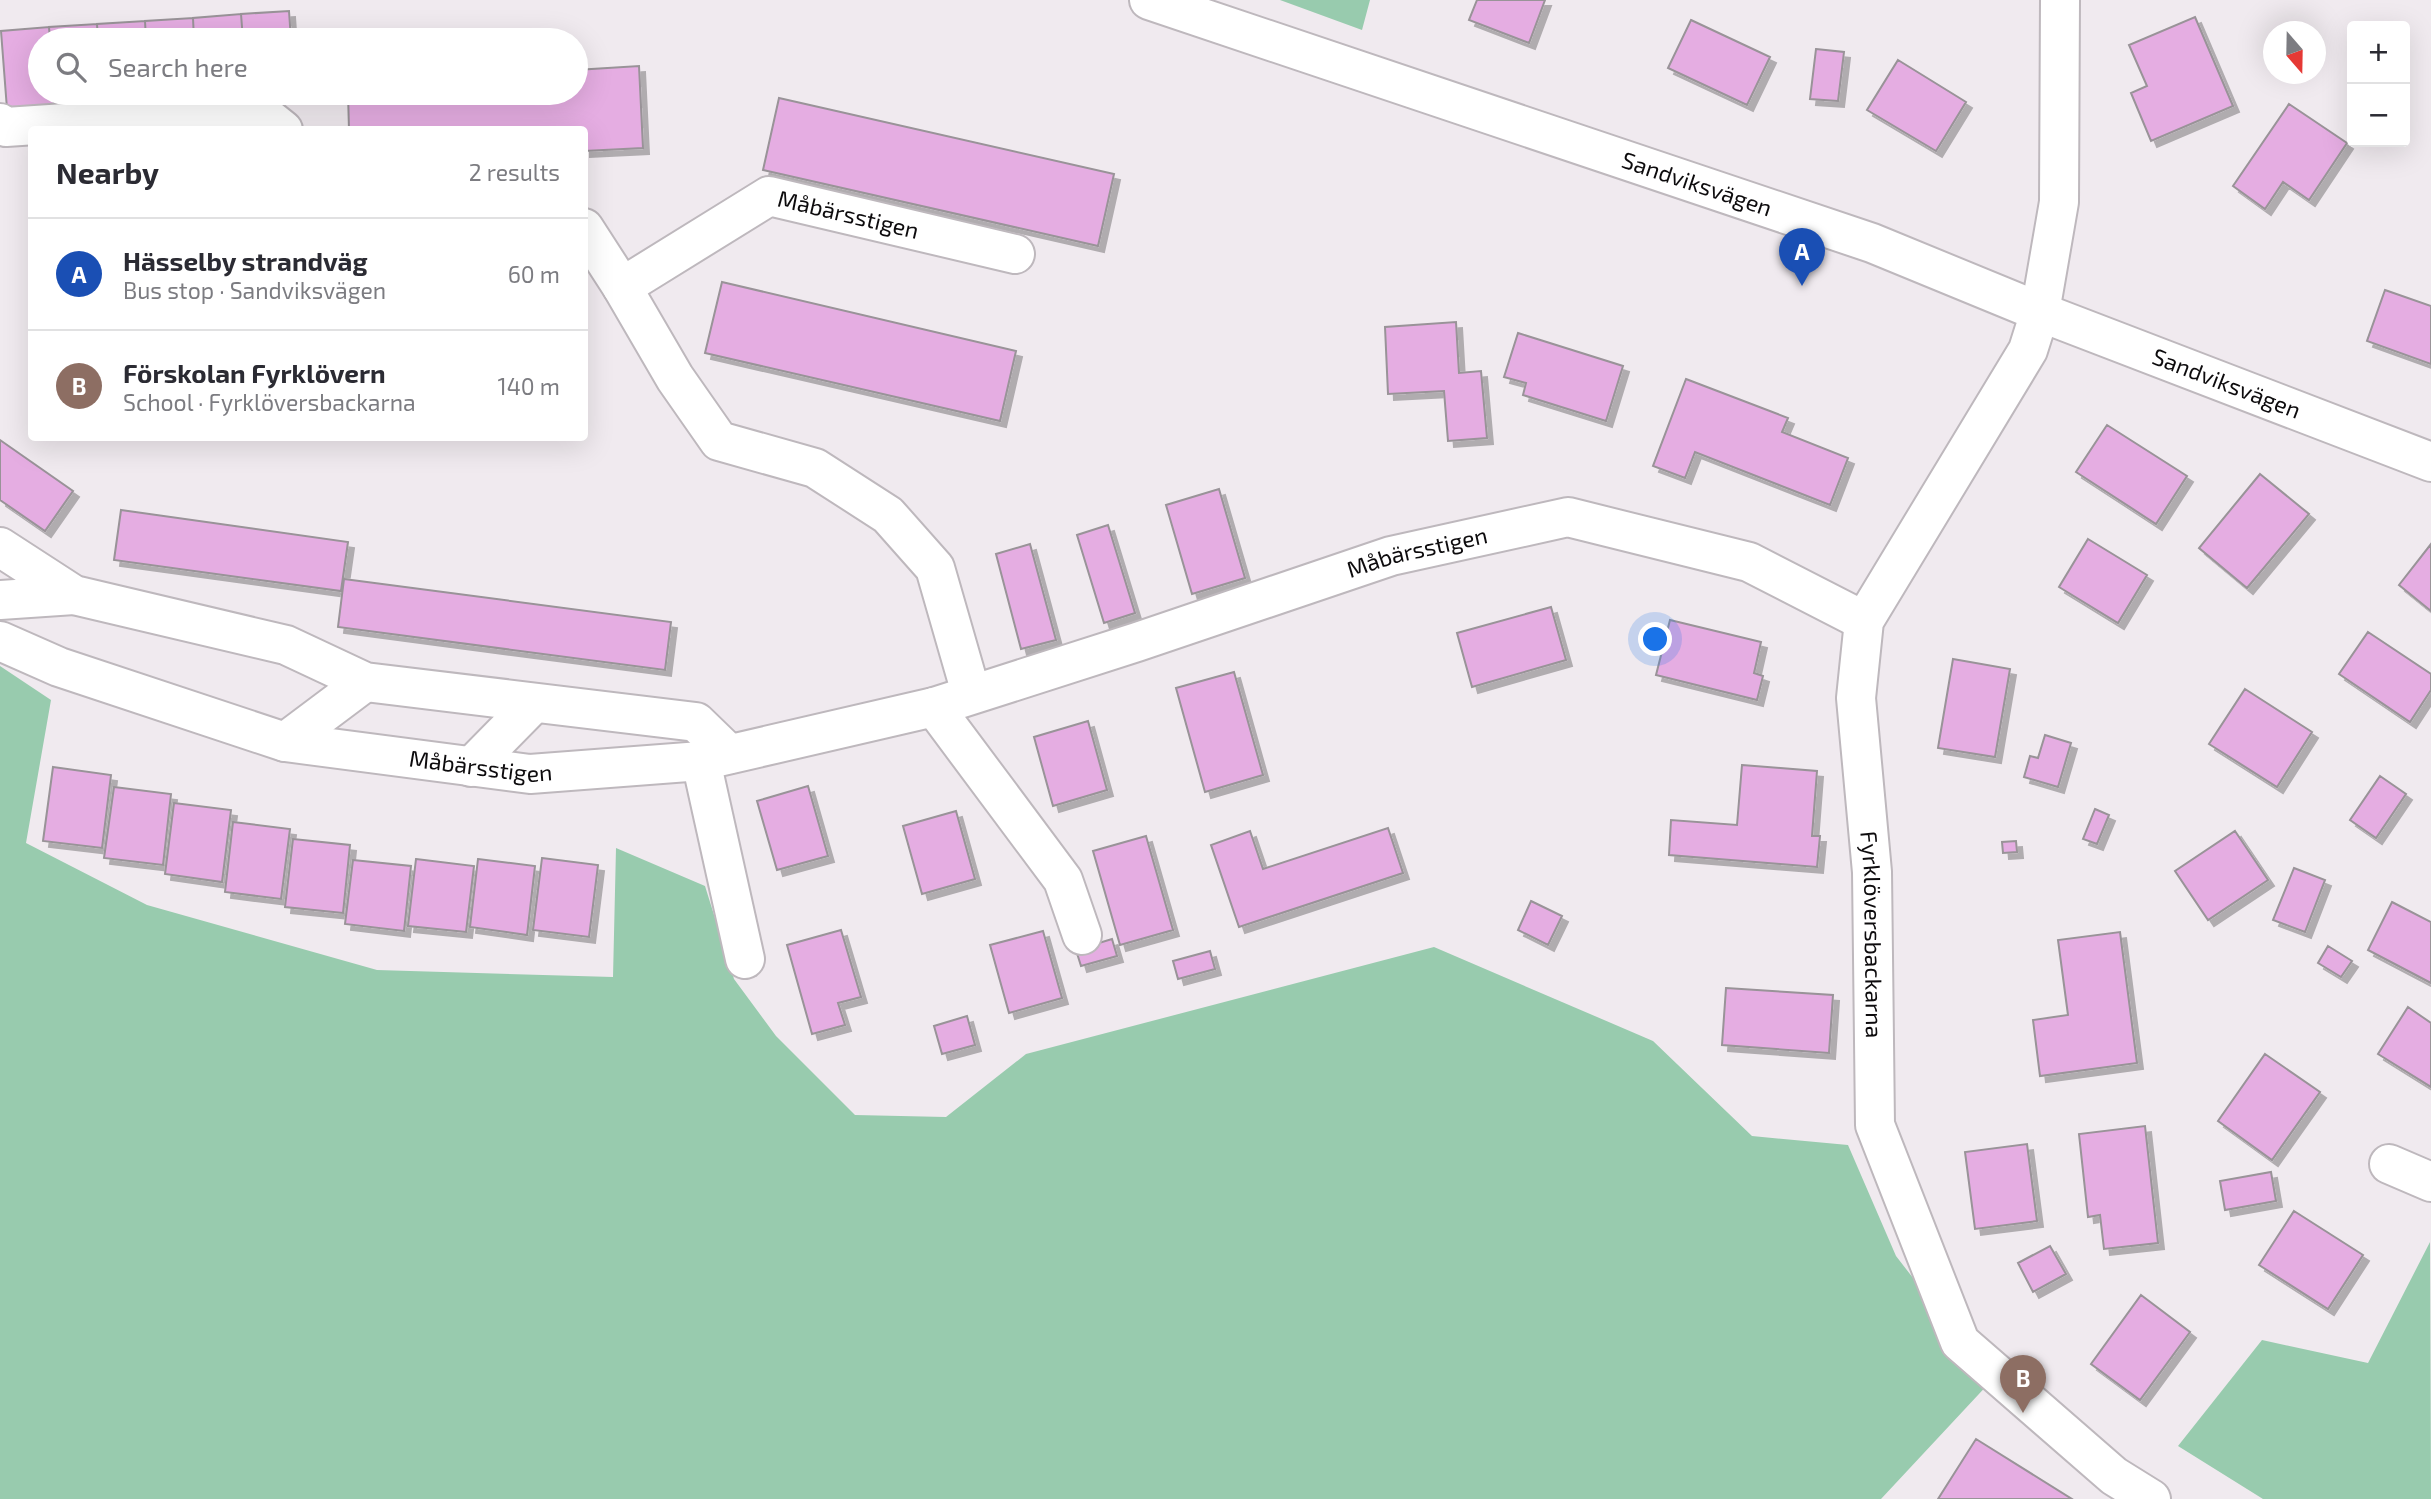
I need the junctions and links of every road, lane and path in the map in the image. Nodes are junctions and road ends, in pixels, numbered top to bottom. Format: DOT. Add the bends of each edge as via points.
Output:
graph roads {
  1 [pos="1149,0"];
  2 [pos="2060,0"];
  3 [pos="0,123"];
  4 [pos="278,126"];
  5 [pos="588,234"];
  6 [pos="1015,254"];
  7 [pos="622,287"];
  8 [pos="2040,312"];
  9 [pos="2431,462"];
  10 [pos="0,547"];
  11 [pos="74,595"];
  12 [pos="0,600"];
  13 [pos="1864,621"];
  14 [pos="0,641"];
  15 [pos="365,682"];
  16 [pos="971,693"];
  17 [pos="534,703"];
  18 [pos="934,707"];
  19 [pos="285,742"];
  20 [pos="715,758"];
  21 [pos="471,767"];
  22 [pos="1082,935"];
  23 [pos="745,959"];
  24 [pos="2389,1164"];
  25 [pos="2431,1182"];
  26 [pos="2151,1499"];
  1 -- 8 [label="street, Sandviksvägen" via="1872,243"];
  2 -- 8 [label="street, Fyrklöversbackarna" via="2059,202"];
  3 -- 4 [label="street" via="6,127 258,110"];
  5 -- 7 [label="street"];
  6 -- 7 [label="street, Måbärsstigen" via="769,196"];
  7 -- 16 [label="street" via="674,378 719,441 815,468 888,515 936,568"];
  8 -- 9 [label="street, Sandviksvägen"];
  8 -- 13 [label="street, Fyrklöversbackarna" via="2028,350"];
  10 -- 11 [label="street"];
  11 -- 12 [label="street"];
  11 -- 15 [label="street" via="286,645"];
  13 -- 16 [label="street, Måbärsstigen" via="1749,562 1568,517 1391,556"];
  13 -- 26 [label="street, Fyrklöversbackarna" via="1856,698 1872,872 1875,1125 1960,1342 2114,1476"];
  14 -- 19 [label="street, Måbärsstigen" via="59,667"];
  15 -- 17 [label="street"];
  15 -- 19 [label="street"];
  16 -- 18 [label="street, Måbärsstigen"];
  17 -- 20 [label="street" via="696,722"];
  17 -- 21 [label="street"];
  18 -- 20 [label="street, Måbärsstigen"];
  18 -- 22 [label="street" via="1063,880"];
  19 -- 21 [label="street, Måbärsstigen"];
  20 -- 21 [label="street, Måbärsstigen" via="530,774"];
  20 -- 23 [label="street"];
  24 -- 25 [label="street"];
}
